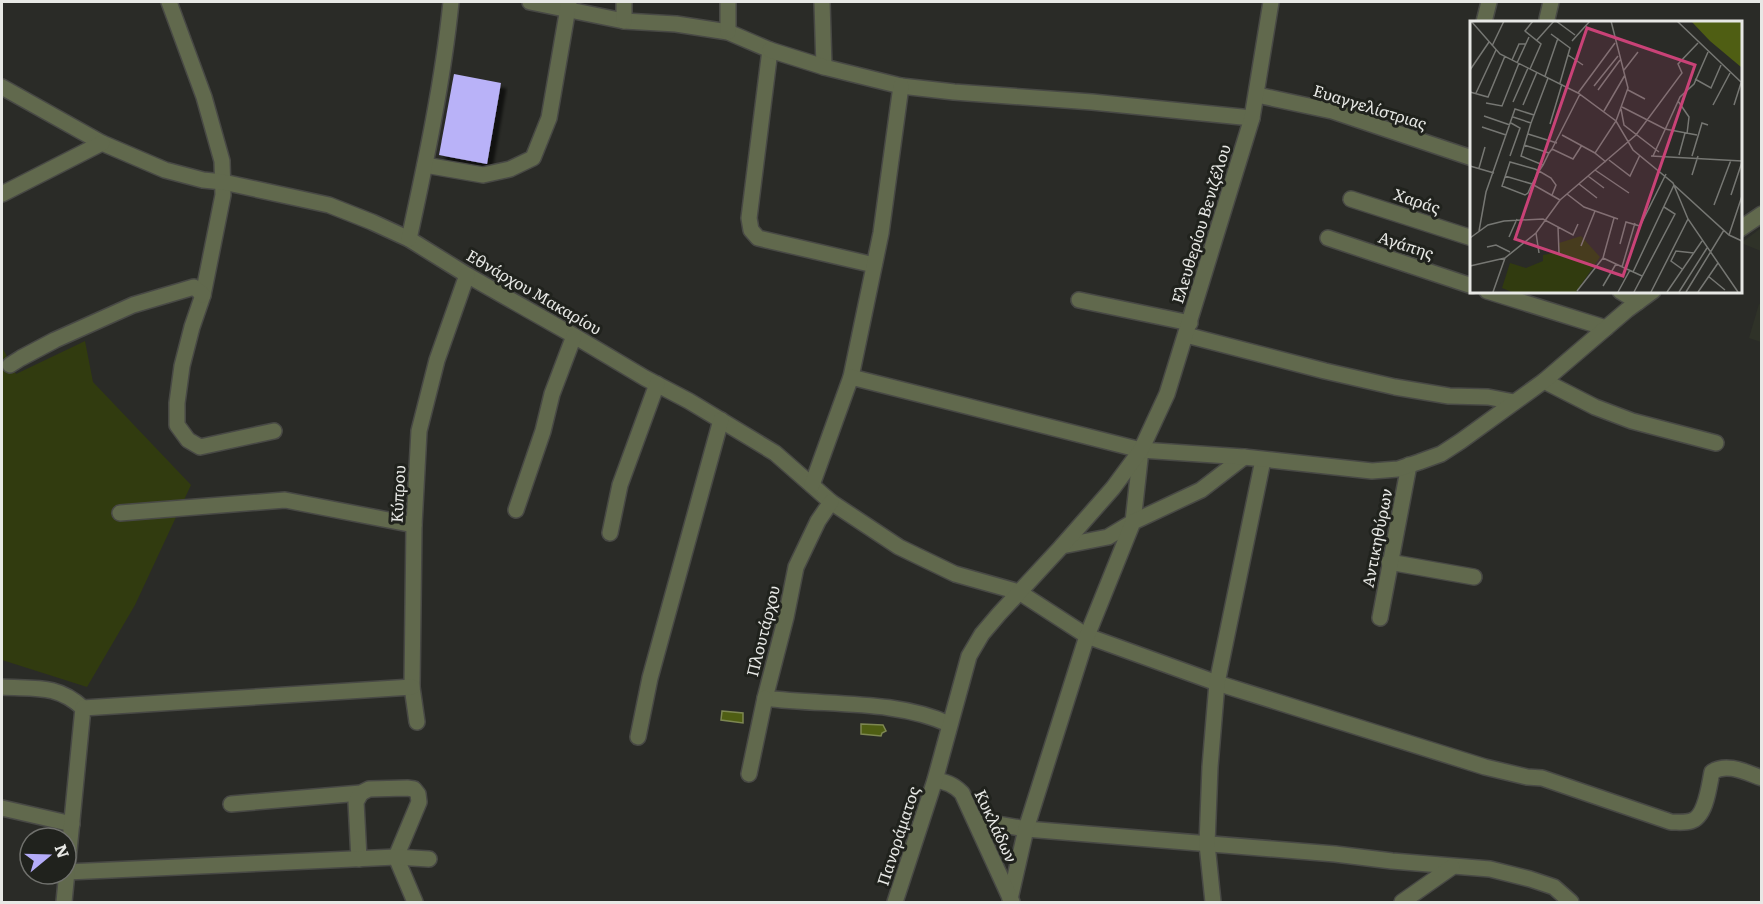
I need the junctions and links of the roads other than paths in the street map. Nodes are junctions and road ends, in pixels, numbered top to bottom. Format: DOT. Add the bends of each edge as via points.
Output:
graph roads {
  1 [pos="169,2"];
  2 [pos="451,2"];
  3 [pos="530,2"];
  4 [pos="624,2"];
  5 [pos="728,2"];
  6 [pos="822,2"];
  7 [pos="1271,2"];
  8 [pos="1489,2"];
  9 [pos="1551,2"];
  10 [pos="568,6"];
  11 [pos="1546,19"];
  12 [pos="624,21"];
  13 [pos="1484,21"];
  14 [pos="728,32"];
  15 [pos="770,50"];
  16 [pos="824,67"];
  17 [pos="901,86"];
  18 [pos="2,87"];
  19 [pos="1257,95"];
  20 [pos="1252,118"];
  21 [pos="102,143"];
  22 [pos="1470,157"];
  23 [pos="425,165"];
  24 [pos="223,183"];
  25 [pos="2,194"];
  26 [pos="1351,199"];
  27 [pos="1761,214"];
  28 [pos="1742,228"];
  29 [pos="1470,237"];
  30 [pos="1328,238"];
  31 [pos="409,239"];
  32 [pos="874,265"];
  33 [pos="467,275"];
  34 [pos="1470,285"];
  35 [pos="1490,292"];
  36 [pos="1622,292"];
  37 [pos="1652,292"];
  38 [pos="203,295"];
  39 [pos="1079,300"];
  40 [pos="1638,302"];
  41 [pos="1606,328"];
  42 [pos="1188,329"];
  43 [pos="574,336"];
  44 [pos="10,365"];
  45 [pos="851,377"];
  46 [pos="1544,381"];
  47 [pos="657,384"];
  48 [pos="1514,402"];
  49 [pos="721,420"];
  50 [pos="274,431"];
  51 [pos="1716,443"];
  52 [pos="1142,450"];
  53 [pos="1244,457"];
  54 [pos="1263,460"];
  55 [pos="1409,465"];
  56 [pos="813,485"];
  57 [pos="831,502"];
  58 [pos="516,510"];
  59 [pos="120,513"];
  60 [pos="1133,522"];
  61 [pos="414,525"];
  62 [pos="610,532"];
  63 [pos="1062,546"];
  64 [pos="1389,562"];
  65 [pos="1474,577"];
  66 [pos="1019,592"];
  67 [pos="1380,618"];
  68 [pos="1087,636"];
  69 [pos="1217,683"];
  70 [pos="2,687"];
  71 [pos="412,687"];
  72 [pos="765,698"];
  73 [pos="83,708"];
  74 [pos="417,722"];
  75 [pos="950,724"];
  76 [pos="638,736"];
  77 [pos="749,774"];
  78 [pos="1761,778"];
  79 [pos="934,780"];
  80 [pos="361,793"];
  81 [pos="231,804"];
  82 [pos="2,808"];
  83 [pos="975,820"];
  84 [pos="72,824"];
  85 [pos="1026,829"];
  86 [pos="1207,844"];
  87 [pos="396,857"];
  88 [pos="359,860"];
  89 [pos="429,860"];
  90 [pos="1452,867"];
  91 [pos="78,872"];
  92 [pos="66,886"];
  93 [pos="1011,901"];
  94 [pos="64,903"];
  95 [pos="415,903"];
  96 [pos="895,903"];
  97 [pos="1213,903"];
  98 [pos="1402,903"];
  99 [pos="1571,903"];
  1 -- 24 [label="street" via="204,98 222,161"];
  2 -- 23 [label="street"];
  3 -- 10 [label="street"];
  4 -- 12 [label="street"];
  5 -- 14 [label="street"];
  6 -- 16 [label="street"];
  7 -- 19 [label="street, Ελευθερίου Βενιζέλου"];
  8 -- 13 [label="street"];
  9 -- 11 [label="street"];
  10 -- 12 [label="street"];
  10 -- 23 [label="street" via="549,118 533,158 510,169 483,175"];
  12 -- 14 [label="street"];
  14 -- 15 [label="street"];
  15 -- 16 [label="street"];
  15 -- 32 [label="street" via="749,218 751,230 758,238"];
  16 -- 17 [label="street"];
  17 -- 20 [label="street"];
  17 -- 32 [label="street"];
  18 -- 21 [label="street, Εθνάρχου Μακαρίου"];
  19 -- 20 [label="street, Ελευθερίου Βενιζέλου"];
  19 -- 22 [label="street, Ευαγγελίστριας" via="1332,111"];
  20 -- 42 [label="street, Ελευθερίου Βενιζέλου"];
  21 -- 24 [label="street, Εθνάρχου Μακαρίου" via="165,170"];
  21 -- 25 [label="street"];
  23 -- 31 [label="street"];
  24 -- 31 [label="street, Εθνάρχου Μακαρίου" via="328,205"];
  24 -- 38 [label="street"];
  26 -- 29 [label="street, Χαράς"];
  27 -- 28 [label="street"];
  30 -- 34 [label="street, Αγάπης"];
  31 -- 33 [label="street, Εθνάρχου Μακαρίου"];
  32 -- 45 [label="street"];
  33 -- 43 [label="street, Εθνάρχου Μακαρίου"];
  33 -- 61 [label="street, Κύπρου" via="437,360 419,431"];
  35 -- 41 [label="street"];
  36 -- 40 [label="street"];
  37 -- 40 [label="street"];
  38 -- 44 [label="street" via="194,287 133,304"];
  38 -- 50 [label="street" via="182,366 177,425 188,440 200,447"];
  39 -- 42 [label="street"];
  40 -- 41 [label="street"];
  41 -- 46 [label="street"];
  42 -- 48 [label="street" via="1325,371 1395,387"];
  42 -- 52 [label="street, Ελευθερίου Βενιζέλου" via="1167,394"];
  43 -- 47 [label="street, Εθνάρχου Μακαρίου"];
  43 -- 58 [label="street"];
  45 -- 52 [label="street"];
  45 -- 56 [label="street"];
  46 -- 48 [label="street"];
  46 -- 51 [label="street" via="1632,421"];
  47 -- 49 [label="street, Εθνάρχου Μακαρίου"];
  47 -- 62 [label="street" via="620,485"];
  48 -- 55 [label="street" via="1441,454"];
  49 -- 56 [label="street, Εθνάρχου Μακαρίου" via="776,453"];
  49 -- 76 [label="street"];
  52 -- 53 [label="street"];
  52 -- 60 [label="street"];
  52 -- 63 [label="street, Πανοράματος"];
  53 -- 54 [label="street"];
  53 -- 60 [label="street" via="1202,490"];
  54 -- 55 [label="street" via="1372,471"];
  54 -- 69 [label="street"];
  55 -- 64 [label="street, Αντικηθύρων"];
  56 -- 57 [label="street, Εθνάρχου Μακαρίου"];
  57 -- 66 [label="street, Εθνάρχου Μακαρίου" via="899,547 955,574"];
  57 -- 72 [label="street, Πλουτάρχου" via="796,567"];
  59 -- 61 [label="street" via="285,500"];
  60 -- 63 [label="street" via="1108,537"];
  60 -- 68 [label="street"];
  61 -- 71 [label="street, Κύπρου"];
  63 -- 66 [label="street, Πανοράματος"];
  64 -- 65 [label="street"];
  64 -- 67 [label="street, Αντικηθύρων"];
  66 -- 68 [label="street, Εθνάρχου Μακαρίου"];
  66 -- 75 [label="street, Πανοράματος" via="982,634 969,656"];
  68 -- 69 [label="street, Εθνάρχου Μακαρίου"];
  68 -- 85 [label="street"];
  69 -- 78 [label="street, Εθνάρχου Μακαρίου" via="1485,767 1542,778 1671,822 1699,817 1712,772 1717,769 1731,768"];
  69 -- 86 [label="street"];
  70 -- 73 [label="street" via="49,689 71,697"];
  71 -- 73 [label="street"];
  71 -- 74 [label="street, Κύπρου"];
  72 -- 75 [label="street, Πλουτάρχου" via="899,710"];
  72 -- 77 [label="street"];
  73 -- 84 [label="street"];
  75 -- 79 [label="street, Πανοράματος"];
  79 -- 83 [label="street, Κυκλάδων" via="955,786"];
  79 -- 96 [label="street, Πανοράματος"];
  80 -- 81 [label="street"];
  80 -- 87 [label="street" via="369,789 407,788 418,795 419,802"];
  80 -- 88 [label="street" via="356,802"];
  82 -- 84 [label="street"];
  83 -- 85 [label="street"];
  83 -- 93 [label="street, Κυκλάδων"];
  85 -- 86 [label="street"];
  85 -- 93 [label="street"];
  86 -- 90 [label="street"];
  86 -- 97 [label="street"];
  87 -- 88 [label="street"];
  87 -- 89 [label="street"];
  87 -- 95 [label="street"];
  88 -- 91 [label="street"];
  90 -- 98 [label="street"];
  90 -- 99 [label="street" via="1490,869 1530,879 1554,887"];
  92 -- 94 [label="street"];
}
